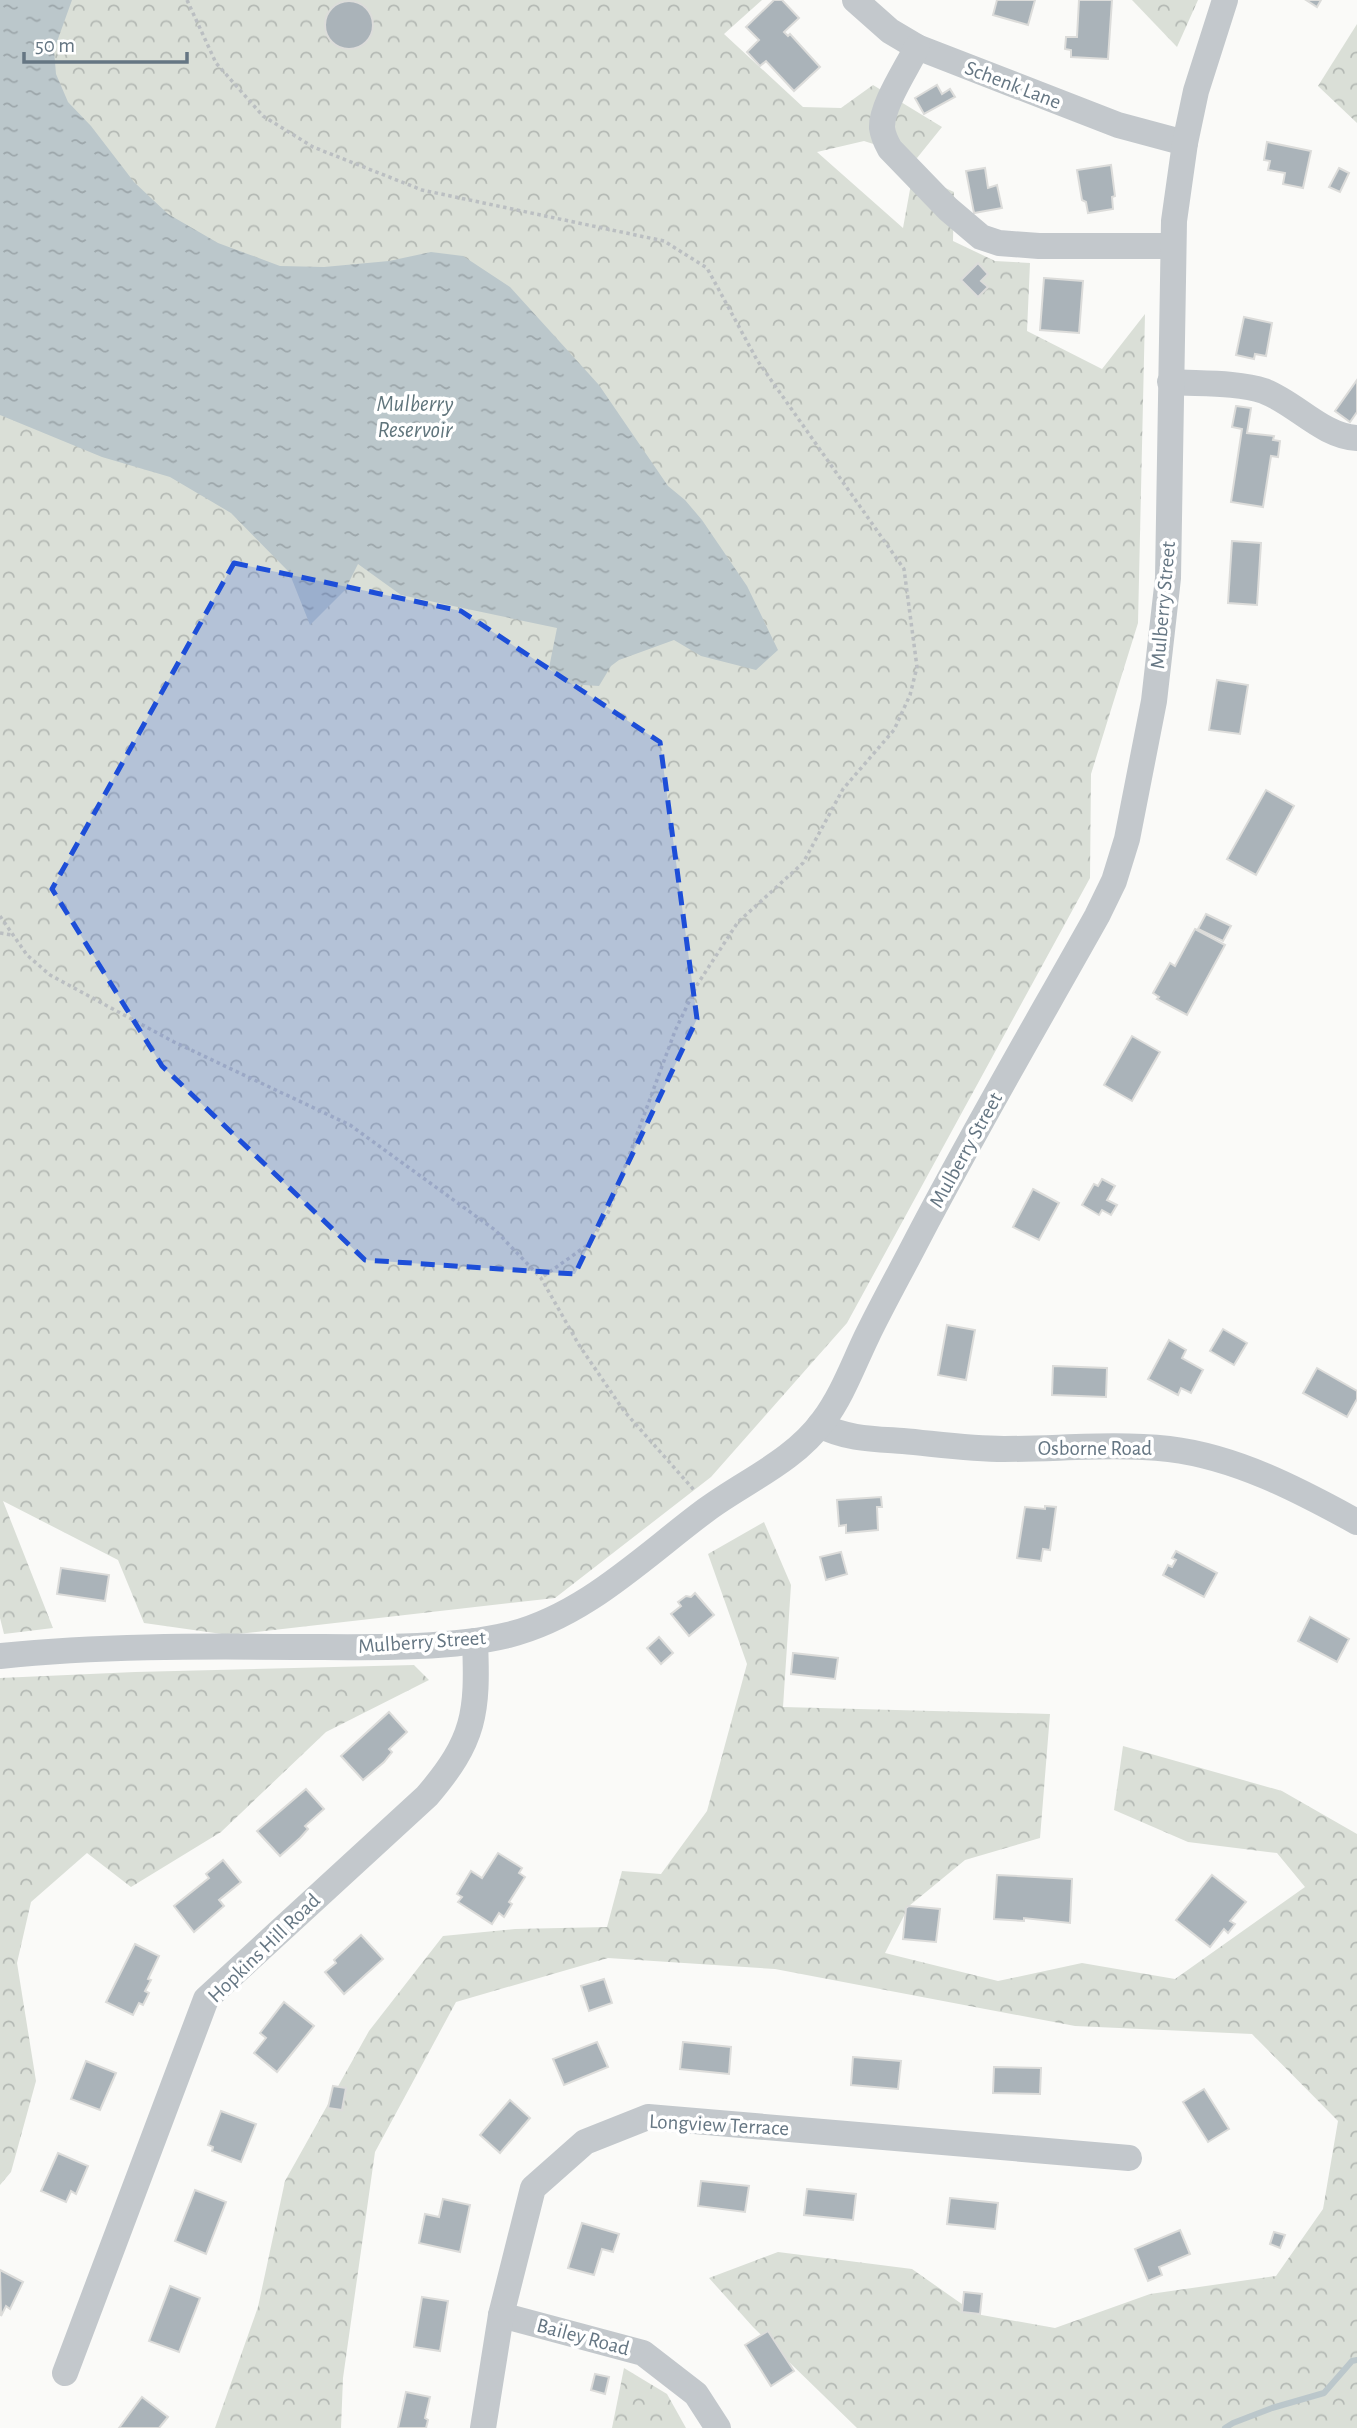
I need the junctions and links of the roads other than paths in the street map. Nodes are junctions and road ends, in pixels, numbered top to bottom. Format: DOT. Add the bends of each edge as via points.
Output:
graph roads {
  1 [pos="855,0"];
  2 [pos="1225,0"];
  3 [pos="917,47"];
  4 [pos="1185,143"];
  5 [pos="1172,246"];
  6 [pos="1170,382"];
  7 [pos="1357,438"];
  8 [pos="820,1425"];
  9 [pos="1357,1522"];
  10 [pos="475,1641"];
  11 [pos="0,1656"];
  12 [pos="1129,2158"];
  13 [pos="501,2315"];
  14 [pos="65,2373"];
  15 [pos="483,2428"];
  16 [pos="718,2428"];
  1 -- 3 [label="street, Schenk Lane" via="890,31"];
  2 -- 4 [label="street, Mulberry Street"];
  3 -- 4 [label="street, Schenk Lane" via="1118,125"];
  3 -- 5 [label="street" via="888,104 882,127 885,139 948,209 981,237 1039,246"];
  4 -- 5 [label="street, Mulberry Street"];
  5 -- 6 [label="street, Mulberry Street"];
  6 -- 7 [label="street" via="1264,391 1319,424"];
  6 -- 8 [label="street, Mulberry Street" via="1164,626 1144,757 1114,881 963,1152"];
  8 -- 9 [label="street, Osborne Road" via="848,1436 936,1444 1002,1449 1107,1446 1199,1454 1280,1483"];
  8 -- 10 [label="street, Mulberry Street" via="772,1468 709,1508 575,1607 541,1625"];
  10 -- 11 [label="street, Mulberry Street" via="102,1648"];
  10 -- 14 [label="street, Hopkins Hill Road" via="476,1705 452,1768 206,1999"];
  12 -- 13 [label="street, Longview Terrace" via="648,2117 585,2142 533,2188"];
  13 -- 15 [label="street, Longview Terrace"];
  13 -- 16 [label="street, Bailey Road" via="643,2353 696,2394"];
}
